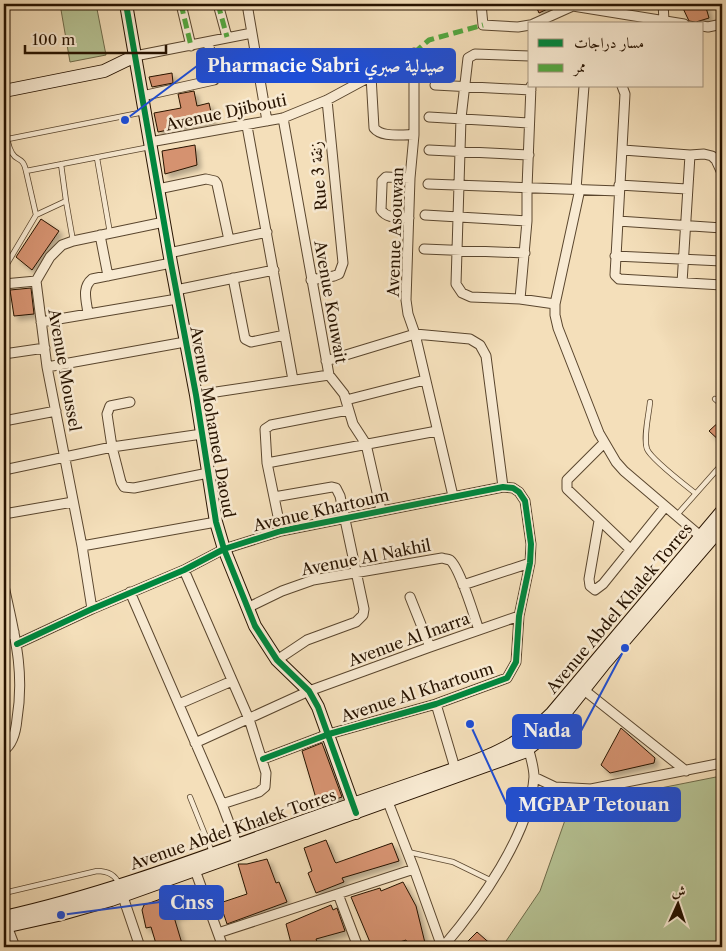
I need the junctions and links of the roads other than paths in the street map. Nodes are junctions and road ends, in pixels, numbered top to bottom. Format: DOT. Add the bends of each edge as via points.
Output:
graph roads {
  1 [pos="126,4"];
  2 [pos="180,4"];
  3 [pos="218,4"];
  4 [pos="247,4"];
  5 [pos="481,4"];
  6 [pos="663,4"];
  7 [pos="573,5"];
  8 [pos="664,20"];
  9 [pos="537,22"];
  10 [pos="674,22"];
  11 [pos="722,24"];
  12 [pos="528,25"];
  13 [pos="704,26"];
  14 [pos="252,33"];
  15 [pos="227,37"];
  16 [pos="208,42"];
  17 [pos="191,46"];
  18 [pos="414,53"];
  19 [pos="135,56"];
  20 [pos="528,56"];
  21 [pos="371,76"];
  22 [pos="435,85"];
  23 [pos="464,86"];
  24 [pos="528,88"];
  25 [pos="531,88"];
  26 [pos="584,88"];
  27 [pos="623,88"];
  28 [pos="4,91"];
  29 [pos="142,96"];
  30 [pos="327,100"];
  31 [pos="145,111"];
  32 [pos="4,112"];
  33 [pos="429,117"];
  34 [pos="283,118"];
  35 [pos="461,118"];
  36 [pos="267,121"];
  37 [pos="529,122"];
  38 [pos="247,126"];
  39 [pos="414,135"];
  40 [pos="8,139"];
  41 [pos="151,145"];
  42 [pos="428,150"];
  43 [pos="623,150"];
  44 [pos="460,152"];
  45 [pos="529,155"];
  46 [pos="690,155"];
  47 [pos="97,158"];
  48 [pos="61,164"];
  49 [pos="26,171"];
  50 [pos="722,173"];
  51 [pos="410,178"];
  52 [pos="428,184"];
  53 [pos="459,184"];
  54 [pos="527,188"];
  55 [pos="619,188"];
  56 [pos="158,189"];
  57 [pos="578,189"];
  58 [pos="687,189"];
  59 [pos="66,201"];
  60 [pos="36,215"];
  61 [pos="425,215"];
  62 [pos="458,217"];
  63 [pos="409,218"];
  64 [pos="527,221"];
  65 [pos="618,221"];
  66 [pos="164,222"];
  67 [pos="685,225"];
  68 [pos="722,228"];
  69 [pos="110,232"];
  70 [pos="267,232"];
  71 [pos="100,235"];
  72 [pos="229,240"];
  73 [pos="72,241"];
  74 [pos="424,249"];
  75 [pos="456,251"];
  76 [pos="525,253"];
  77 [pos="615,256"];
  78 [pos="170,258"];
  79 [pos="684,260"];
  80 [pos="722,261"];
  81 [pos="4,269"];
  82 [pos="274,270"];
  83 [pos="108,276"];
  84 [pos="233,278"];
  85 [pos="311,280"];
  86 [pos="36,281"];
  87 [pos="682,283"];
  88 [pos="4,284"];
  89 [pos="722,285"];
  90 [pos="176,295"];
  91 [pos="520,299"];
  92 [pos="555,304"];
  93 [pos="88,314"];
  94 [pos="41,322"];
  95 [pos="415,334"];
  96 [pos="285,335"];
  97 [pos="185,342"];
  98 [pos="45,348"];
  99 [pos="4,354"];
  100 [pos="326,361"];
  101 [pos="47,367"];
  102 [pos="329,375"];
  103 [pos="293,380"];
  104 [pos="426,380"];
  105 [pos="196,395"];
  106 [pos="716,399"];
  107 [pos="346,400"];
  108 [pos="130,402"];
  109 [pos="650,402"];
  110 [pos="722,405"];
  111 [pos="348,410"];
  112 [pos="56,411"];
  113 [pos="4,421"];
  114 [pos="437,431"];
  115 [pos="202,434"];
  116 [pos="604,442"];
  117 [pos="366,444"];
  118 [pos="112,447"];
  119 [pos="65,457"];
  120 [pos="267,463"];
  121 [pos="722,464"];
  122 [pos="4,470"];
  123 [pos="208,473"];
  124 [pos="503,486"];
  125 [pos="695,493"];
  126 [pos="453,496"];
  127 [pos="274,498"];
  128 [pos="73,502"];
  129 [pos="666,507"];
  130 [pos="381,510"];
  131 [pos="722,511"];
  132 [pos="4,514"];
  133 [pos="676,516"];
  134 [pos="345,519"];
  135 [pos="600,521"];
  136 [pos="216,522"];
  137 [pos="722,527"];
  138 [pos="281,531"];
  139 [pos="705,539"];
  140 [pos="82,546"];
  141 [pos="224,549"];
  142 [pos="630,549"];
  143 [pos="530,563"];
  144 [pos="184,570"];
  145 [pos="356,572"];
  146 [pos="463,585"];
  147 [pos="4,591"];
  148 [pos="130,592"];
  149 [pos="410,597"];
  150 [pos="247,608"];
  151 [pos="92,609"];
  152 [pos="520,616"];
  153 [pos="479,630"];
  154 [pos="14,632"];
  155 [pos="4,637"];
  156 [pos="17,644"];
  157 [pos="430,647"];
  158 [pos="277,660"];
  159 [pos="232,681"];
  160 [pos="584,690"];
  161 [pos="309,691"];
  162 [pos="179,704"];
  163 [pos="436,704"];
  164 [pos="249,718"];
  165 [pos="329,734"];
  166 [pos="525,737"];
  167 [pos="196,743"];
  168 [pos="529,749"];
  169 [pos="4,750"];
  170 [pos="262,759"];
  171 [pos="722,764"];
  172 [pos="455,768"];
  173 [pos="686,771"];
  174 [pos="534,777"];
  175 [pos="190,796"];
  176 [pos="388,802"];
  177 [pos="222,804"];
  178 [pos="355,808"];
  179 [pos="237,844"];
  180 [pos="408,852"];
  181 [pos="212,853"];
  182 [pos="414,869"];
  183 [pos="195,870"];
  184 [pos="492,881"];
  185 [pos="121,891"];
  186 [pos="4,893"];
  187 [pos="338,894"];
  188 [pos="5,923"];
  189 [pos="218,933"];
  190 [pos="15,947"];
  191 [pos="140,947"];
  192 [pos="223,947"];
  193 [pos="358,947"];
  194 [pos="443,947"];
  1 -- 19 [label="main road, Avenue Mohamed Daoud"];
  2 -- 17 [label="street"];
  3 -- 15 [label="street"];
  4 -- 14 [label="street"];
  5 -- 12 [label="street" via="483,25"];
  6 -- 8 [label="street"];
  7 -- 8 [label="street"];
  7 -- 9 [label="street"];
  8 -- 10 [label="street"];
  11 -- 13 [label="street"];
  14 -- 15 [label="street"];
  14 -- 36 [label="street"];
  15 -- 16 [label="street"];
  16 -- 17 [label="street"];
  16 -- 29 [label="street" via="216,74 214,80"];
  17 -- 19 [label="street"];
  18 -- 21 [label="street, Avenue Djibouti"];
  18 -- 39 [label="street, Avenue Asouwan"];
  19 -- 28 [label="main road" via="104,71"];
  19 -- 29 [label="main road, Avenue Mohamed Daoud"];
  20 -- 23 [label="street" via="471,55 466,64"];
  21 -- 30 [label="street, Avenue Djibouti"];
  21 -- 39 [label="street" via="374,128 382,134"];
  22 -- 23 [label="street"];
  23 -- 24 [label="street"];
  23 -- 35 [label="street"];
  25 -- 37 [label="street"];
  26 -- 57 [label="street"];
  27 -- 43 [label="street"];
  29 -- 31 [label="main road, Avenue Mohamed Daoud"];
  30 -- 34 [label="street, Avenue Djibouti"];
  30 -- 85 [label="street, Rue 3 زنقة" via="343,263 339,274"];
  31 -- 40 [label="lane"];
  31 -- 41 [label="main road, Avenue Mohamed Daoud"];
  32 -- 40 [label="lane"];
  33 -- 35 [label="street"];
  34 -- 36 [label="street, Avenue Djibouti"];
  34 -- 85 [label="street, Avenue Kouwait"];
  35 -- 37 [label="street"];
  35 -- 44 [label="street"];
  36 -- 38 [label="street, Avenue Djibouti"];
  37 -- 45 [label="street"];
  38 -- 41 [label="street, Avenue Djibouti"];
  38 -- 70 [label="street"];
  39 -- 51 [label="street, Avenue Asouwan"];
  40 -- 49 [label="lane" via="12,152 23,161"];
  41 -- 47 [label="lane"];
  41 -- 56 [label="main road, Avenue Mohamed Daoud"];
  42 -- 44 [label="street"];
  43 -- 46 [label="street"];
  43 -- 55 [label="street"];
  44 -- 45 [label="street"];
  44 -- 53 [label="street"];
  45 -- 54 [label="street"];
  46 -- 50 [label="street" via="712,156"];
  46 -- 58 [label="street"];
  47 -- 48 [label="lane"];
  47 -- 69 [label="lane"];
  48 -- 49 [label="lane"];
  48 -- 59 [label="lane"];
  49 -- 60 [label="lane"];
  51 -- 63 [label="street, Avenue Asouwan"];
  51 -- 63 [label="street" via="386,177 382,185 381,210 387,216"];
  52 -- 53 [label="street"];
  53 -- 54 [label="street"];
  53 -- 62 [label="street"];
  54 -- 57 [label="street"];
  54 -- 64 [label="street"];
  55 -- 57 [label="street"];
  55 -- 58 [label="street"];
  55 -- 65 [label="street"];
  56 -- 66 [label="main road, Avenue Mohamed Daoud"];
  56 -- 72 [label="street" via="215,181"];
  57 -- 92 [label="street"];
  58 -- 67 [label="street"];
  59 -- 60 [label="lane"];
  59 -- 73 [label="lane"];
  60 -- 81 [label="lane"];
  61 -- 62 [label="street"];
  62 -- 64 [label="street"];
  62 -- 75 [label="street"];
  63 -- 95 [label="street, Avenue Asouwan" via="406,300"];
  64 -- 76 [label="street"];
  65 -- 67 [label="street"];
  65 -- 77 [label="street"];
  66 -- 69 [label="street"];
  66 -- 78 [label="main road, Avenue Mohamed Daoud"];
  67 -- 68 [label="street"];
  67 -- 79 [label="street"];
  69 -- 71 [label="street"];
  70 -- 72 [label="street"];
  70 -- 82 [label="street"];
  71 -- 73 [label="street"];
  71 -- 83 [label="street"];
  72 -- 78 [label="street"];
  73 -- 86 [label="street" via="62,245 50,257"];
  74 -- 75 [label="street"];
  75 -- 76 [label="street"];
  75 -- 91 [label="street" via="456,284 462,293 471,297"];
  76 -- 91 [label="street"];
  77 -- 79 [label="street"];
  77 -- 87 [label="street" via="615,275 619,279"];
  78 -- 83 [label="street"];
  78 -- 90 [label="main road, Avenue Mohamed Daoud"];
  79 -- 80 [label="street"];
  79 -- 87 [label="street"];
  82 -- 84 [label="street"];
  82 -- 96 [label="street"];
  83 -- 93 [label="street" via="88,282 85,292"];
  84 -- 90 [label="street"];
  84 -- 96 [label="street" via="244,339 251,342"];
  85 -- 100 [label="street, Avenue Kouwait"];
  86 -- 88 [label="street"];
  86 -- 94 [label="street, Avenue Moussel"];
  87 -- 89 [label="street"];
  90 -- 93 [label="street"];
  90 -- 97 [label="main road, Avenue Mohamed Daoud"];
  91 -- 92 [label="street"];
  92 -- 116 [label="street" via="558,328"];
  93 -- 94 [label="street"];
  94 -- 98 [label="street, Avenue Moussel"];
  95 -- 100 [label="street"];
  95 -- 104 [label="street, Avenue Asouwan"];
  95 -- 124 [label="street" via="470,339 484,350"];
  96 -- 103 [label="street"];
  97 -- 101 [label="street"];
  97 -- 105 [label="main road, Avenue Mohamed Daoud"];
  98 -- 99 [label="street"];
  98 -- 101 [label="street, Avenue Moussel"];
  100 -- 102 [label="street, Avenue Kouwait"];
  101 -- 112 [label="street, Avenue Moussel"];
  102 -- 103 [label="street"];
  102 -- 107 [label="street, Avenue Kouwait"];
  103 -- 105 [label="street"];
  104 -- 107 [label="street"];
  104 -- 114 [label="street, Avenue Asouwan"];
  105 -- 115 [label="main road, Avenue Mohamed Daoud"];
  106 -- 110 [label="lane"];
  107 -- 111 [label="street, Avenue Kouwait"];
  108 -- 118 [label="street" via="108,408"];
  109 -- 125 [label="lane" via="647,448"];
  111 -- 117 [label="street, Avenue Kouwait" via="352,424"];
  111 -- 120 [label="street" via="266,427"];
  112 -- 113 [label="street"];
  112 -- 119 [label="street, Avenue Moussel"];
  114 -- 117 [label="street"];
  114 -- 126 [label="street, Avenue Asouwan"];
  115 -- 118 [label="street"];
  115 -- 123 [label="main road, Avenue Mohamed Daoud"];
  116 -- 129 [label="street" via="624,472"];
  116 -- 135 [label="street" via="566,484 570,493"];
  117 -- 120 [label="street"];
  117 -- 130 [label="street, Avenue Kouwait"];
  118 -- 119 [label="street"];
  118 -- 123 [label="street" via="124,486 134,488"];
  119 -- 122 [label="street"];
  119 -- 128 [label="street, Avenue Moussel"];
  120 -- 127 [label="street"];
  121 -- 125 [label="lane"];
  123 -- 136 [label="main road, Avenue Mohamed Daoud"];
  124 -- 126 [label="street, Avenue Khartoum"];
  124 -- 143 [label="street" via="514,488 525,501 531,544"];
  125 -- 133 [label="lane"];
  126 -- 130 [label="street, Avenue Khartoum"];
  127 -- 134 [label="street" via="332,486 340,496"];
  127 -- 138 [label="street"];
  128 -- 132 [label="street"];
  128 -- 140 [label="street, Avenue Moussel"];
  129 -- 133 [label="street"];
  129 -- 142 [label="street"];
  130 -- 134 [label="street, Avenue Khartoum"];
  131 -- 139 [label="main road, Avenue Abdel Khalek Torres"];
  133 -- 139 [label="street"];
  134 -- 138 [label="street, Avenue Khartoum"];
  134 -- 145 [label="street"];
  135 -- 142 [label="street"];
  135 -- 142 [label="street" via="589,579 592,589 596,590 603,584"];
  136 -- 140 [label="street"];
  136 -- 141 [label="main road, Avenue Mohamed Daoud"];
  137 -- 139 [label="main road, Avenue Abdel Khalek Torres"];
  138 -- 141 [label="street, Avenue Khartoum"];
  139 -- 160 [label="main road, Avenue Abdel Khalek Torres"];
  139 -- 166 [label="main road, Avenue Abdel Khalek Torres" via="551,714"];
  140 -- 151 [label="street, Avenue Moussel"];
  141 -- 144 [label="street, Avenue Khartoum"];
  141 -- 150 [label="main road, Avenue Mohamed Daoud"];
  143 -- 146 [label="street"];
  143 -- 152 [label="street"];
  144 -- 148 [label="street, Avenue Khartoum"];
  144 -- 159 [label="street"];
  145 -- 146 [label="street, Avenue Al Nakhil" via="442,558 450,561"];
  145 -- 150 [label="street, Avenue Al Nakhil" via="299,584"];
  145 -- 158 [label="street" via="364,609 360,619 307,640"];
  146 -- 153 [label="street, Avenue Al Nakhil"];
  147 -- 154 [label="street"];
  148 -- 151 [label="street, Avenue Khartoum"];
  148 -- 162 [label="street"];
  149 -- 157 [label="street"];
  150 -- 158 [label="main road, Avenue Mohamed Daoud"];
  151 -- 156 [label="street, Avenue Khartoum"];
  152 -- 153 [label="street, Avenue Al Inarra"];
  152 -- 163 [label="street, Avenue Al Khartoum" via="516,662 507,678"];
  153 -- 157 [label="street, Avenue Al Inarra"];
  154 -- 155 [label="street"];
  154 -- 156 [label="street"];
  156 -- 169 [label="street" via="19,710 13,737"];
  157 -- 161 [label="street, Avenue Al Inarra"];
  158 -- 161 [label="main road, Avenue Mohamed Daoud"];
  159 -- 162 [label="street"];
  159 -- 164 [label="street"];
  160 -- 168 [label="main road, Avenue Abdel Khalek Torres" via="551,731"];
  160 -- 173 [label="street"];
  161 -- 164 [label="street, Avenue Al Inarra"];
  161 -- 165 [label="main road, Avenue Mohamed Daoud"];
  162 -- 167 [label="street"];
  163 -- 165 [label="street, Avenue Al Khartoum"];
  163 -- 172 [label="street"];
  164 -- 167 [label="street, Avenue Al Inarra"];
  164 -- 170 [label="street"];
  165 -- 170 [label="street, Avenue Al Khartoum"];
  165 -- 178 [label="main road, Avenue Mohamed Daoud"];
  166 -- 168 [label="street"];
  166 -- 172 [label="main road, Avenue Abdel Khalek Torres" via="494,754"];
  167 -- 177 [label="street"];
  168 -- 174 [label="street"];
  168 -- 176 [label="main road, Avenue Abdel Khalek Torres"];
  170 -- 177 [label="street" via="265,787"];
  171 -- 173 [label="street"];
  172 -- 178 [label="main road, Avenue Abdel Khalek Torres"];
  173 -- 174 [label="street" via="591,789 555,787"];
  174 -- 184 [label="street" via="527,812 518,835"];
  175 -- 181 [label="lane"];
  176 -- 178 [label="main road, Avenue Abdel Khalek Torres"];
  176 -- 180 [label="street"];
  177 -- 179 [label="street"];
  178 -- 179 [label="main road, Avenue Abdel Khalek Torres"];
  178 -- 183 [label="main road, Avenue Abdel Khalek Torres"];
  179 -- 181 [label="main road, Avenue Abdel Khalek Torres"];
  180 -- 182 [label="street"];
  180 -- 184 [label="lane" via="453,862"];
  181 -- 185 [label="main road, Avenue Abdel Khalek Torres"];
  182 -- 187 [label="street"];
  182 -- 194 [label="street"];
  183 -- 185 [label="main road, Avenue Abdel Khalek Torres"];
  183 -- 189 [label="street"];
  184 -- 194 [label="street" via="471,914"];
  185 -- 186 [label="lane" via="117,879 110,873 97,870"];
  185 -- 188 [label="main road, Avenue Abdel Khalek Torres" via="54,906"];
  185 -- 191 [label="street"];
  187 -- 189 [label="street"];
  187 -- 193 [label="street"];
  188 -- 190 [label="street"];
  189 -- 192 [label="street"];
}
